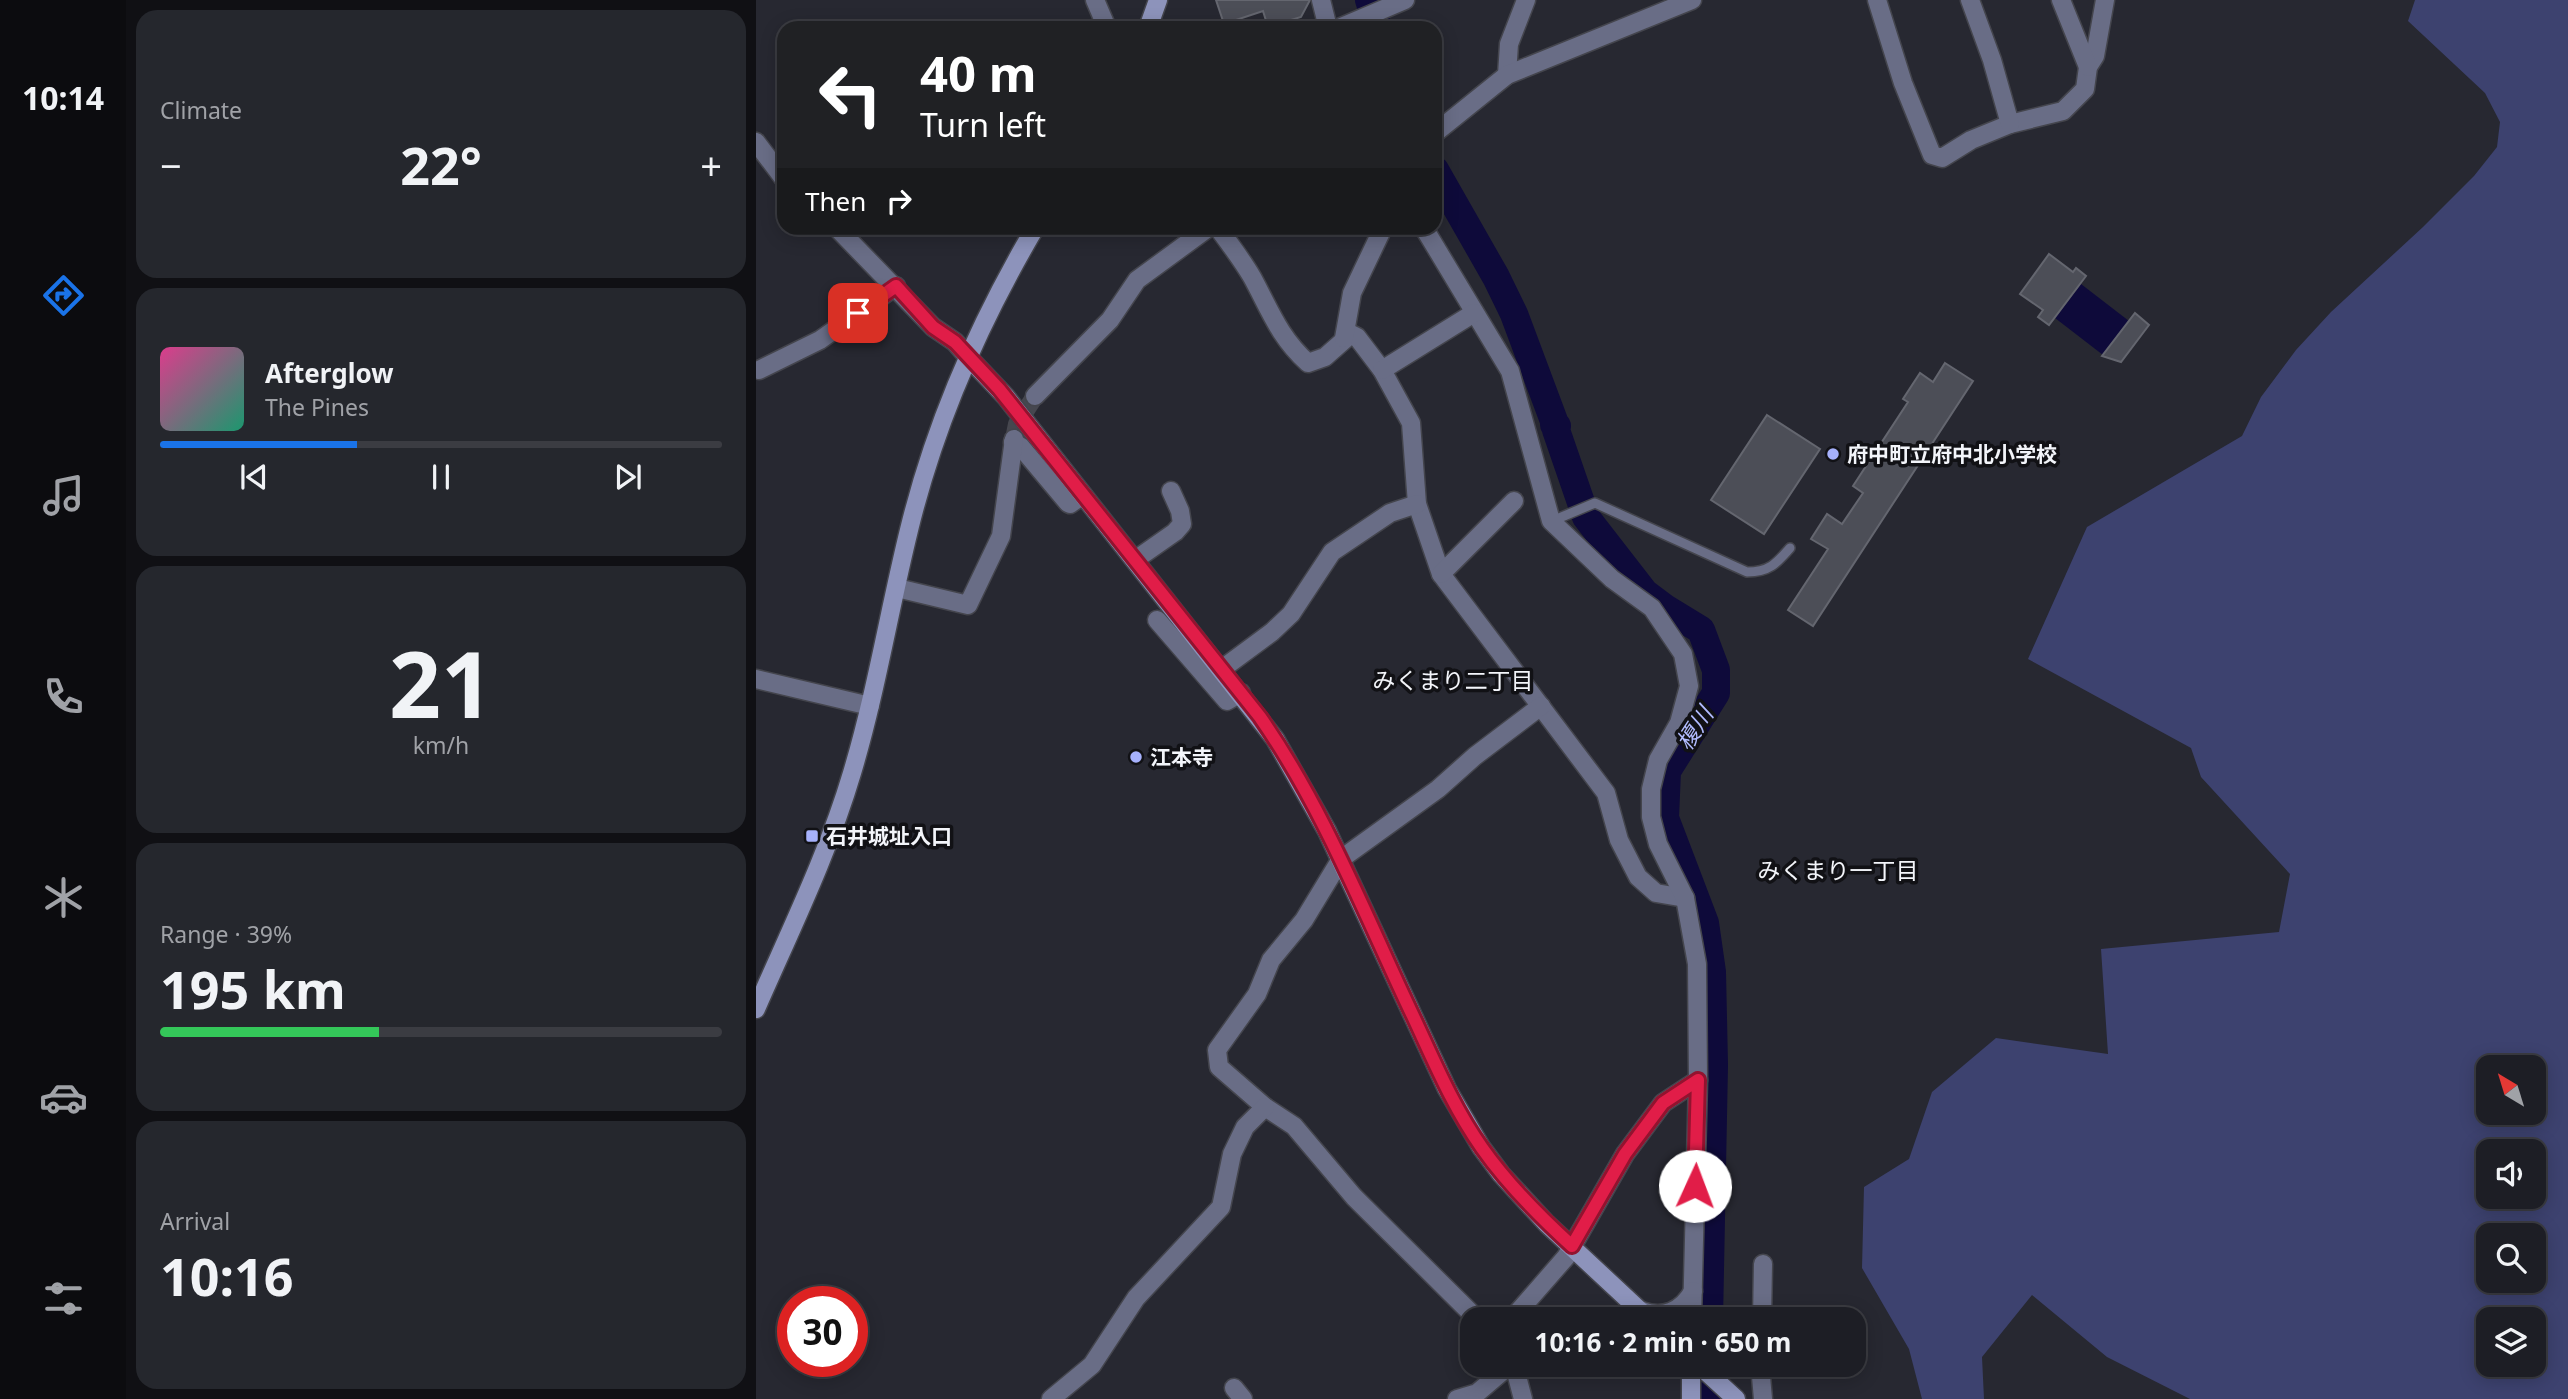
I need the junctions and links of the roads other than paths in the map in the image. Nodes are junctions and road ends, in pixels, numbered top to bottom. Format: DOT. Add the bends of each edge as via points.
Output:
graph roads {
  1 [pos="1095,0"];
  2 [pos="1158,0"];
  3 [pos="1321,0"];
  4 [pos="1405,0"];
  5 [pos="1526,0"];
  6 [pos="1692,0"];
  7 [pos="1877,0"];
  8 [pos="1970,0"];
  9 [pos="2062,0"];
  10 [pos="2105,0"];
  11 [pos="1104,21"];
  12 [pos="1150,21"];
  13 [pos="1326,21"];
  14 [pos="1356,21"];
  15 [pos="2088,67"];
  16 [pos="1507,75"];
  17 [pos="2010,124"];
  18 [pos="1442,127"];
  19 [pos="756,142"];
  20 [pos="777,169"];
  21 [pos="844,235"];
  22 [pos="1031,235"];
  23 [pos="1198,235"];
  24 [pos="1223,235"];
  25 [pos="1380,235"];
  26 [pos="1428,235"];
  27 [pos="896,286"];
  28 [pos="1474,313"];
  29 [pos="1344,338"];
  30 [pos="968,357"];
  31 [pos="759,370"];
  32 [pos="1382,370"];
  33 [pos="1035,396"];
  34 [pos="1171,491"];
  35 [pos="1083,495"];
  36 [pos="1514,501"];
  37 [pos="1417,504"];
  38 [pos="1551,521"];
  39 [pos="1790,548"];
  40 [pos="1135,560"];
  41 [pos="1441,574"];
  42 [pos="897,588"];
  43 [pos="1157,620"];
  44 [pos="1222,669"];
  45 [pos="756,679"];
  46 [pos="1241,693"];
  47 [pos="870,706"];
  48 [pos="1541,706"];
  49 [pos="1340,859"];
  50 [pos="1685,898"];
  51 [pos="756,1009"];
  52 [pos="1698,1080"];
  53 [pos="1265,1107"];
  54 [pos="1572,1246"];
  55 [pos="1763,1264"];
  56 [pos="1693,1291"];
  57 [pos="1465,1307"];
  58 [pos="1522,1307"];
  59 [pos="1637,1307"];
  60 [pos="1680,1307"];
  61 [pos="1692,1307"];
  62 [pos="1762,1307"];
  63 [pos="1497,1377"];
  64 [pos="1516,1377"];
  65 [pos="1691,1377"];
  66 [pos="1712,1377"];
  67 [pos="1761,1377"];
  68 [pos="1051,1399"];
  69 [pos="1457,1399"];
  70 [pos="1523,1399"];
  71 [pos="1691,1399"];
  72 [pos="1736,1399"];
  73 [pos="1763,1399"];
  1 -- 11 [label="street"];
  2 -- 12 [label="street"];
  3 -- 13 [label="street"];
  4 -- 14 [label="street"];
  5 -- 16 [label="street" via="1509,44"];
  6 -- 16 [label="street"];
  7 -- 17 [label="street" via="1932,155 1942,159 1971,140"];
  8 -- 17 [label="street"];
  9 -- 15 [label="street"];
  10 -- 15 [label="street" via="2095,56"];
  15 -- 17 [label="street" via="2085,89 2063,111"];
  16 -- 18 [label="street"];
  19 -- 20 [label="street"];
  21 -- 27 [label="street"];
  22 -- 30 [label="street"];
  23 -- 33 [label="street" via="1137,280 1110,320"];
  24 -- 29 [label="street" via="1248,271 1272,320 1308,363 1325,357"];
  25 -- 29 [label="street" via="1352,293"];
  26 -- 28 [label="street"];
  27 -- 30 [label="street"];
  27 -- 31 [label="street" via="820,340"];
  28 -- 32 [label="street"];
  28 -- 38 [label="street" via="1510,370"];
  29 -- 32 [label="street" via="1357,337"];
  30 -- 35 [label="street" via="1006,397"];
  30 -- 42 [label="street" via="942,419 909,529"];
  32 -- 37 [label="street" via="1411,423"];
  34 -- 40 [label="street" via="1182,524"];
  35 -- 40 [label="street"];
  35 -- 42 [label="street" via="1068,503 1014,441 1001,536 968,605"];
  36 -- 41 [label="street"];
  37 -- 41 [label="street"];
  37 -- 44 [label="street" via="1390,513 1332,552 1291,614"];
  38 -- 39 [label="lane" via="1595,503 1747,572 1774,567"];
  38 -- 50 [label="street" via="1612,579 1652,608 1683,654 1689,686 1679,723 1658,760 1651,817 1658,844"];
  40 -- 44 [label="street"];
  41 -- 48 [label="street"];
  42 -- 47 [label="street"];
  43 -- 46 [label="street" via="1227,701"];
  44 -- 46 [label="street"];
  45 -- 47 [label="street"];
  46 -- 49 [label="street" via="1289,761"];
  47 -- 51 [label="street" via="833,831"];
  48 -- 49 [label="street" via="1438,789"];
  48 -- 50 [label="street" via="1606,793 1619,840 1638,877 1656,893"];
  49 -- 53 [label="street" via="1217,1050 1219,1067"];
  49 -- 54 [label="street" via="1463,1119 1516,1191"];
  50 -- 52 [label="street" via="1697,964"];
  52 -- 54 [label="street" via="1663,1103 1625,1154"];
  52 -- 56 [label="street"];
  53 -- 57 [label="street" via="1294,1126 1354,1197"];
  53 -- 68 [label="street" via="1245,1127 1232,1154 1221,1207 1136,1298 1092,1365"];
  54 -- 58 [label="street"];
  54 -- 59 [label="street"];
  55 -- 62 [label="street"];
  56 -- 60 [label="street"];
  56 -- 61 [label="street"];
  63 -- 69 [label="street" via="1477,1393"];
  64 -- 70 [label="street"];
  65 -- 71 [label="street"];
  66 -- 72 [label="street"];
  67 -- 73 [label="street"];
}
